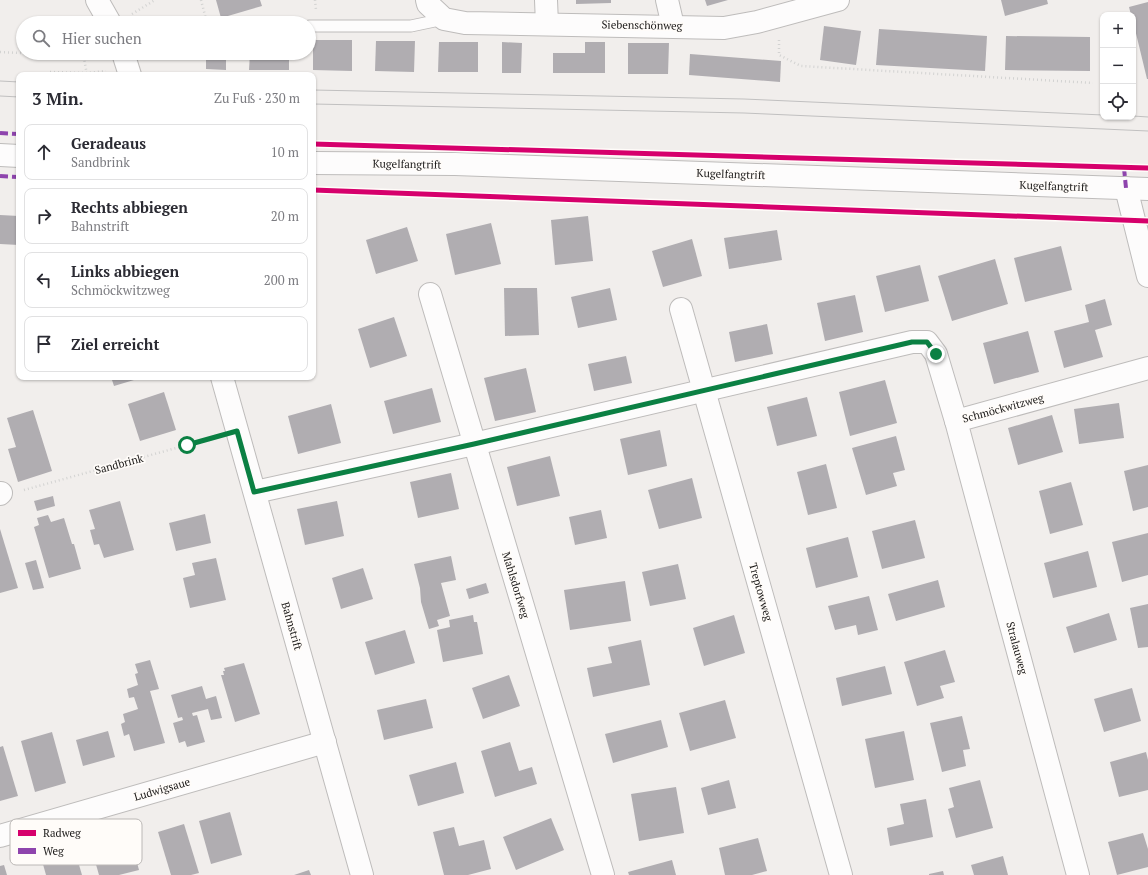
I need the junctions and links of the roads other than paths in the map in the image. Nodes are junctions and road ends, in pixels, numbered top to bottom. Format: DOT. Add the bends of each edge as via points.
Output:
graph roads {
  1 [pos="97,0"];
  2 [pos="427,0"];
  3 [pos="546,0"];
  4 [pos="667,0"];
  5 [pos="838,0"];
  6 [pos="116,16"];
  7 [pos="444,19"];
  8 [pos="547,24"];
  9 [pos="316,26"];
  10 [pos="674,26"];
  11 [pos="0,155"];
  12 [pos="16,156"];
  13 [pos="316,163"];
  14 [pos="1126,188"];
  15 [pos="1148,189"];
  16 [pos="1148,276"];
  17 [pos="430,294"];
  18 [pos="682,309"];
  19 [pos="1148,368"];
  20 [pos="223,380"];
  21 [pos="704,391"];
  22 [pos="956,421"];
  23 [pos="474,444"];
  24 [pos="254,492"];
  25 [pos="325,742"];
  26 [pos="59,819"];
  27 [pos="10,833"];
  28 [pos="0,836"];
  29 [pos="362,875"];
  30 [pos="603,875"];
  31 [pos="841,875"];
  32 [pos="1078,875"];
  1 -- 6 [label="street"];
  2 -- 7 [label="street"];
  3 -- 8 [label="street"];
  4 -- 10 [label="street"];
  5 -- 10 [label="street, Siebenschönweg" via="757,22 724,28"];
  7 -- 8 [label="street, Siebenschönweg" via="466,23"];
  7 -- 9 [label="lane, Siebenschönweg" via="411,26"];
  8 -- 10 [label="street, Siebenschönweg"];
  11 -- 12 [label="street"];
  13 -- 14 [label="street, Kugelfangtrift" via="455,164"];
  14 -- 15 [label="street, Kugelfangtrift"];
  14 -- 16 [label="street"];
  17 -- 23 [label="street, Mahlsdorfweg"];
  18 -- 21 [label="street, Treptowweg"];
  19 -- 22 [label="street, Schmöckwitzweg"];
  20 -- 24 [label="street, Bahnstrift"];
  21 -- 22 [label="street, Schmöckwitzweg" via="912,342 927,342 936,354"];
  21 -- 23 [label="street, Schmöckwitzweg"];
  21 -- 31 [label="street, Treptowweg"];
  22 -- 32 [label="street, Stralauweg"];
  23 -- 24 [label="street, Schmöckwitzweg"];
  23 -- 30 [label="street, Mahlsdorfweg"];
  24 -- 25 [label="street, Bahnstrift"];
  25 -- 26 [label="street, Ludwigsaue"];
  25 -- 29 [label="street, Bahnstrift"];
  27 -- 28 [label="street, Ludwigsaue"];
}
